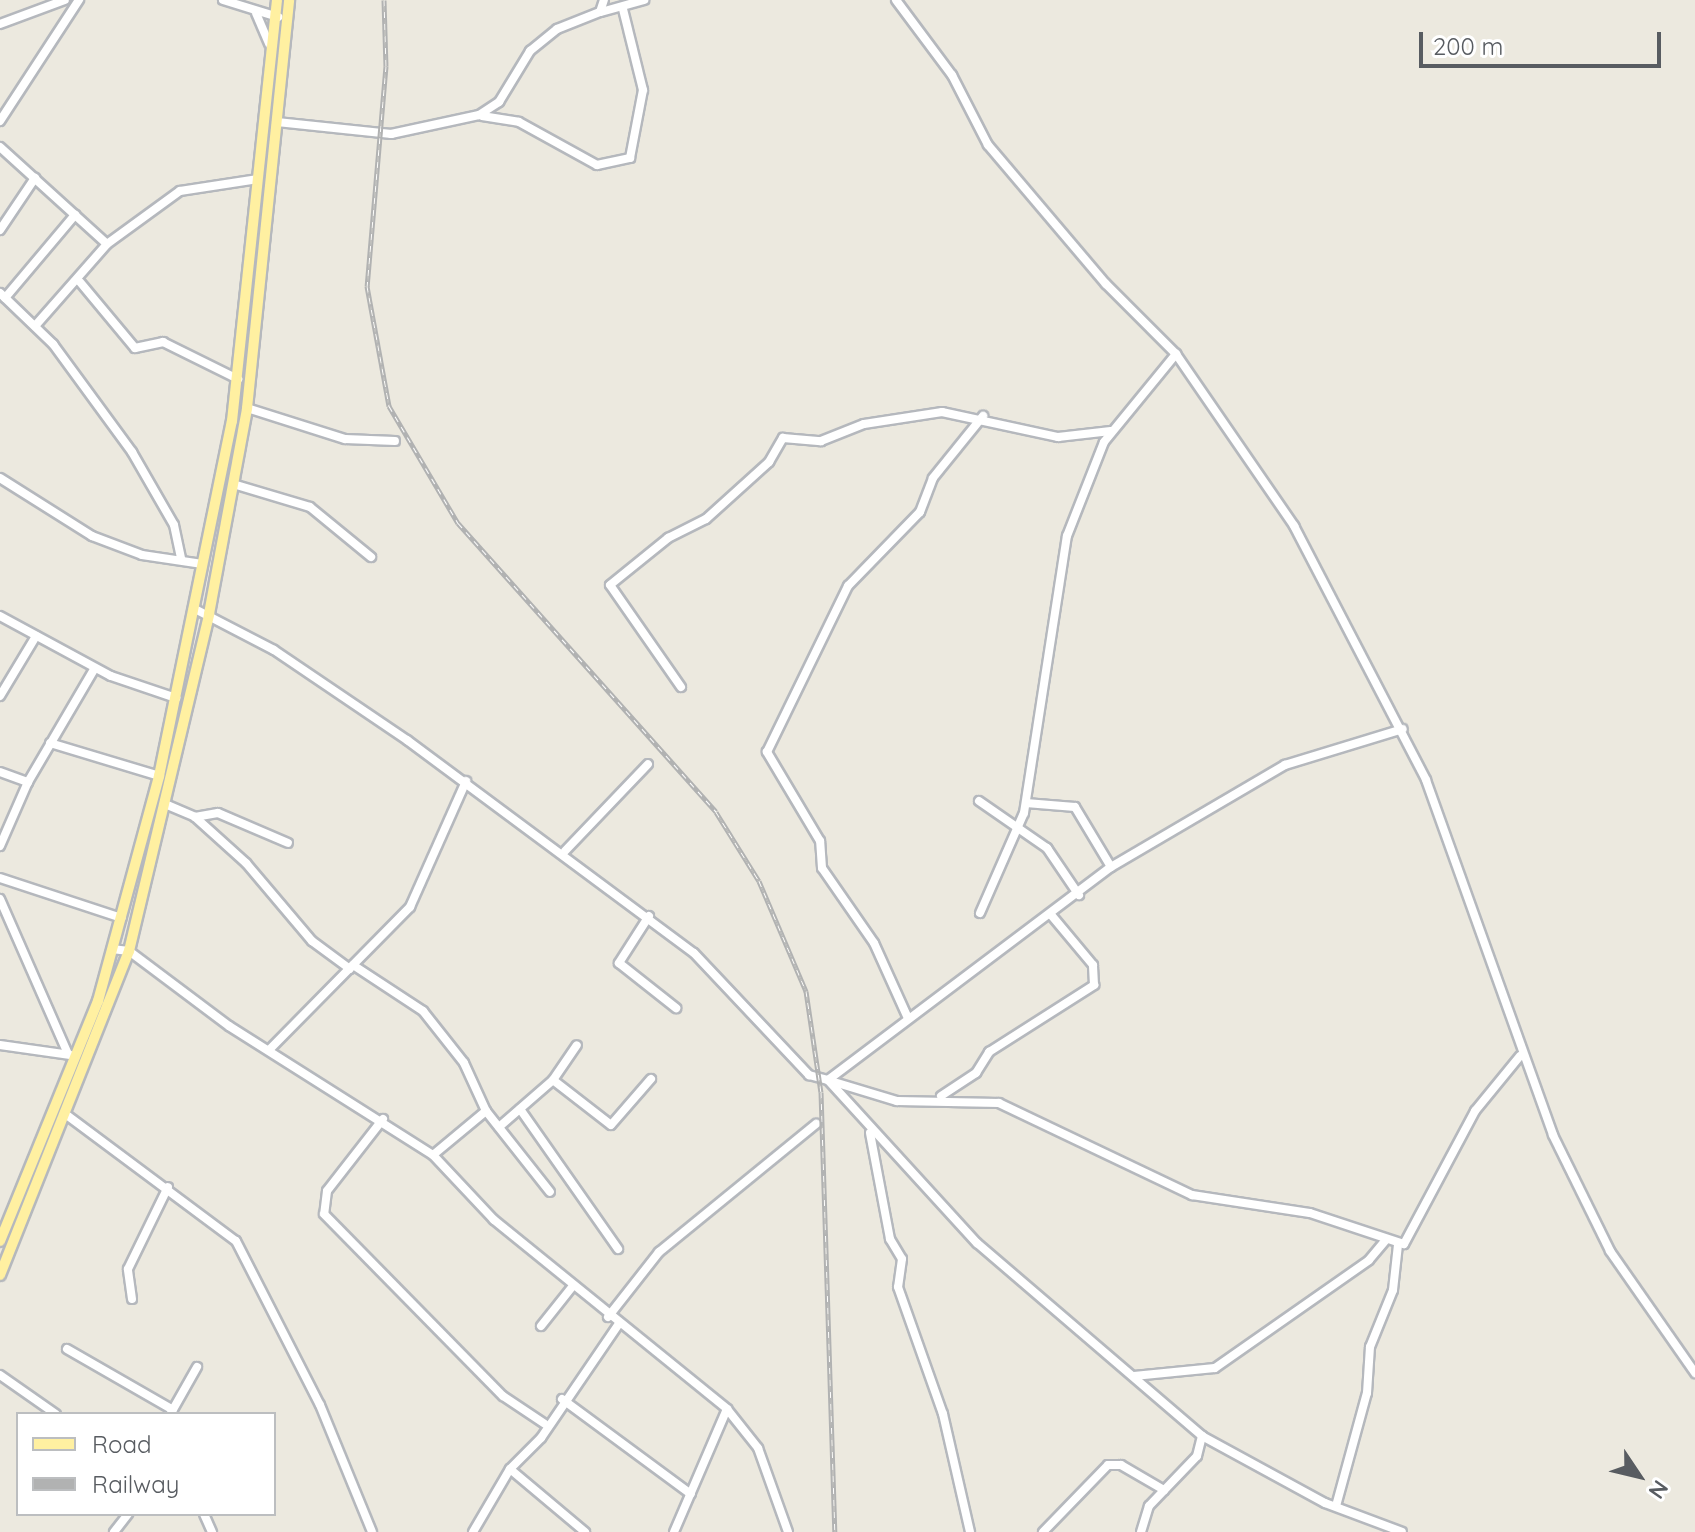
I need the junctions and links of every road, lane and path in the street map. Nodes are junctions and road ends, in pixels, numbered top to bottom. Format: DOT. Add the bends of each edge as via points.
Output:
graph roads {
  1 [pos="65,0"];
  2 [pos="79,0"];
  3 [pos="223,0"];
  4 [pos="277,0"];
  5 [pos="287,0"];
  6 [pos="604,0"];
  7 [pos="644,0"];
  8 [pos="896,0"];
  9 [pos="248,4"];
  10 [pos="623,9"];
  11 [pos="600,12"];
  12 [pos="275,17"];
  13 [pos="287,18"];
  14 [pos="0,24"];
  15 [pos="271,54"];
  16 [pos="479,115"];
  17 [pos="0,121"];
  18 [pos="277,122"];
  19 [pos="0,147"];
  20 [pos="35,178"];
  21 [pos="258,179"];
  22 [pos="75,215"];
  23 [pos="0,230"];
  24 [pos="107,244"];
  25 [pos="80,282"];
  26 [pos="3,296"];
  27 [pos="35,326"];
  28 [pos="1176,354"];
  29 [pos="238,379"];
  30 [pos="247,408"];
  31 [pos="983,416"];
  32 [pos="1111,431"];
  33 [pos="395,441"];
  34 [pos="0,478"];
  35 [pos="233,484"];
  36 [pos="371,557"];
  37 [pos="181,559"];
  38 [pos="202,564"];
  39 [pos="193,608"];
  40 [pos="209,614"];
  41 [pos="0,616"];
  42 [pos="36,636"];
  43 [pos="95,668"];
  44 [pos="681,687"];
  45 [pos="0,696"];
  46 [pos="176,698"];
  47 [pos="1403,729"];
  48 [pos="50,743"];
  49 [pos="648,764"];
  50 [pos="0,772"];
  51 [pos="159,776"];
  52 [pos="466,781"];
  53 [pos="28,782"];
  54 [pos="979,801"];
  55 [pos="1026,803"];
  56 [pos="165,804"];
  57 [pos="195,817"];
  58 [pos="1020,827"];
  59 [pos="288,843"];
  60 [pos="0,846"];
  61 [pos="565,851"];
  62 [pos="1111,867"];
  63 [pos="0,878"];
  64 [pos="1079,895"];
  65 [pos="0,899"];
  66 [pos="980,913"];
  67 [pos="649,916"];
  68 [pos="1052,916"];
  69 [pos="122,918"];
  70 [pos="112,949"];
  71 [pos="129,951"];
  72 [pos="352,967"];
  73 [pos="676,1008"];
  74 [pos="907,1016"];
  75 [pos="0,1045"];
  76 [pos="577,1045"];
  77 [pos="269,1050"];
  78 [pos="72,1055"];
  79 [pos="1520,1056"];
  80 [pos="651,1079"];
  81 [pos="829,1079"];
  82 [pos="553,1080"];
  83 [pos="940,1097"];
  84 [pos="520,1109"];
  85 [pos="486,1111"];
  86 [pos="68,1116"];
  87 [pos="383,1119"];
  88 [pos="816,1124"];
  89 [pos="499,1127"];
  90 [pos="870,1132"];
  91 [pos="433,1155"];
  92 [pos="168,1187"];
  93 [pos="550,1192"];
  94 [pos="1386,1240"];
  95 [pos="0,1241"];
  96 [pos="1398,1245"];
  97 [pos="618,1249"];
  98 [pos="0,1275"];
  99 [pos="572,1287"];
  100 [pos="132,1299"];
  101 [pos="608,1317"];
  102 [pos="618,1325"];
  103 [pos="541,1326"];
  104 [pos="67,1349"];
  105 [pos="197,1367"];
  106 [pos="1695,1373"];
  107 [pos="0,1375"];
  108 [pos="1134,1376"];
  109 [pos="562,1399"];
  110 [pos="727,1409"];
  111 [pos="53,1412"];
  112 [pos="172,1412"];
  113 [pos="545,1424"];
  114 [pos="1202,1436"];
  115 [pos="510,1469"];
  116 [pos="1164,1490"];
  117 [pos="691,1494"];
  118 [pos="1336,1506"];
  119 [pos="126,1516"];
  120 [pos="114,1532"];
  121 [pos="372,1532"];
  122 [pos="473,1532"];
  123 [pos="585,1532"];
  124 [pos="674,1532"];
  125 [pos="788,1532"];
  126 [pos="970,1532"];
  127 [pos="1043,1532"];
  128 [pos="1141,1532"];
  129 [pos="1402,1532"];
  1 -- 14 [label="street"];
  2 -- 17 [label="street"];
  3 -- 9 [label="street"];
  4 -- 12 [label="main road"];
  5 -- 13 [label="main road"];
  6 -- 11 [label="street"];
  7 -- 10 [label="street"];
  8 -- 28 [label="street" via="1032,202"];
  9 -- 12 [label="street"];
  9 -- 15 [label="street" via="265,22"];
  10 -- 11 [label="street"];
  10 -- 16 [label="street" via="643,90 630,158 597,165 519,122"];
  11 -- 16 [label="street" via="557,29 530,51 499,102"];
  12 -- 13 [label="street"];
  12 -- 15 [label="main road"];
  13 -- 18 [label="main road"];
  15 -- 21 [label="main road"];
  16 -- 18 [label="street" via="376,134"];
  18 -- 30 [label="main road"];
  19 -- 20 [label="street"];
  20 -- 22 [label="street"];
  20 -- 23 [label="street"];
  21 -- 24 [label="street" via="191,185"];
  21 -- 29 [label="main road"];
  22 -- 24 [label="street"];
  22 -- 26 [label="street"];
  24 -- 25 [label="street"];
  25 -- 27 [label="street"];
  25 -- 29 [label="street" via="135,348 163,342"];
  26 -- 27 [label="street"];
  27 -- 37 [label="street" via="132,452 174,525"];
  28 -- 32 [label="street"];
  28 -- 47 [label="street" via="1294,526"];
  29 -- 38 [label="main road"];
  30 -- 33 [label="street" via="345,439"];
  30 -- 35 [label="main road"];
  31 -- 32 [label="street" via="1058,437"];
  31 -- 44 [label="street" via="931,413 864,424 821,441 783,438 769,462 706,519 618,573 611,591"];
  31 -- 74 [label="street" via="933,478 920,512 848,586 767,752 820,841 822,868 874,943"];
  32 -- 55 [label="street" via="1063,550"];
  34 -- 37 [label="street" via="92,536 142,555"];
  35 -- 36 [label="street" via="310,507"];
  35 -- 40 [label="main road"];
  37 -- 38 [label="street"];
  38 -- 39 [label="main road"];
  39 -- 40 [label="street"];
  39 -- 46 [label="main road"];
  40 -- 52 [label="street"];
  40 -- 56 [label="main road"];
  41 -- 42 [label="street"];
  42 -- 43 [label="street"];
  42 -- 45 [label="street"];
  43 -- 46 [label="street"];
  43 -- 48 [label="street"];
  46 -- 51 [label="main road"];
  47 -- 62 [label="street" via="1285,765"];
  47 -- 79 [label="street" via="1489,947"];
  48 -- 51 [label="street"];
  48 -- 53 [label="street"];
  49 -- 61 [label="street"];
  50 -- 53 [label="street"];
  51 -- 69 [label="main road"];
  52 -- 61 [label="street"];
  52 -- 72 [label="street" via="410,907"];
  53 -- 60 [label="street"];
  54 -- 58 [label="street"];
  55 -- 58 [label="street"];
  55 -- 62 [label="street" via="1075,807"];
  56 -- 57 [label="street"];
  56 -- 71 [label="main road"];
  57 -- 59 [label="street" via="218,813"];
  57 -- 72 [label="street" via="254,871 319,948"];
  58 -- 64 [label="street" via="1055,856"];
  58 -- 66 [label="street"];
  61 -- 67 [label="street"];
  62 -- 64 [label="street"];
  63 -- 69 [label="street"];
  64 -- 68 [label="street"];
  65 -- 78 [label="street"];
  67 -- 73 [label="street" via="619,963"];
  67 -- 81 [label="street" via="730,988 809,1075"];
  68 -- 74 [label="street"];
  68 -- 83 [label="street" via="1093,965 1094,985 989,1052 976,1073"];
  69 -- 70 [label="main road"];
  70 -- 71 [label="street"];
  70 -- 78 [label="main road"];
  71 -- 77 [label="street"];
  71 -- 86 [label="main road"];
  72 -- 77 [label="street"];
  72 -- 85 [label="street" via="423,1011 464,1063"];
  74 -- 81 [label="street"];
  75 -- 78 [label="street"];
  76 -- 82 [label="street"];
  77 -- 87 [label="street"];
  78 -- 95 [label="main road"];
  79 -- 96 [label="street" via="1490,1088 1412,1238"];
  79 -- 106 [label="street" via="1610,1251"];
  80 -- 82 [label="street" via="611,1125"];
  81 -- 83 [label="street" via="897,1101"];
  81 -- 90 [label="street"];
  82 -- 84 [label="street"];
  83 -- 94 [label="street" via="1012,1108 1192,1195 1310,1213"];
  84 -- 89 [label="street"];
  84 -- 97 [label="street"];
  85 -- 89 [label="street"];
  85 -- 91 [label="street"];
  86 -- 92 [label="street"];
  86 -- 98 [label="main road"];
  87 -- 91 [label="street"];
  87 -- 113 [label="street" via="327,1191 324,1214 503,1396"];
  88 -- 101 [label="street" via="659,1252"];
  89 -- 93 [label="street"];
  90 -- 108 [label="street" via="977,1243"];
  90 -- 126 [label="street" via="890,1239 902,1259 898,1287 943,1414"];
  91 -- 99 [label="street"];
  92 -- 100 [label="street" via="128,1269"];
  92 -- 121 [label="street" via="217,1221 243,1253 320,1405"];
  94 -- 96 [label="street"];
  94 -- 108 [label="street" via="1369,1260 1215,1368"];
  96 -- 118 [label="street" via="1393,1290 1370,1347 1367,1393"];
  99 -- 101 [label="street"];
  99 -- 103 [label="street"];
  101 -- 102 [label="street"];
  102 -- 109 [label="street"];
  102 -- 110 [label="street"];
  104 -- 112 [label="street"];
  105 -- 112 [label="street"];
  107 -- 111 [label="street"];
  108 -- 114 [label="street"];
  109 -- 113 [label="street"];
  109 -- 117 [label="street"];
  110 -- 117 [label="street"];
  110 -- 125 [label="street" via="758,1448"];
  113 -- 115 [label="street"];
  114 -- 116 [label="street" via="1197,1456"];
  114 -- 118 [label="street"];
  115 -- 122 [label="street"];
  115 -- 123 [label="street"];
  116 -- 127 [label="street" via="1121,1465 1108,1465"];
  116 -- 128 [label="street" via="1149,1506"];
  117 -- 124 [label="street"];
  118 -- 129 [label="street"];
  119 -- 120 [label="street"];
}
